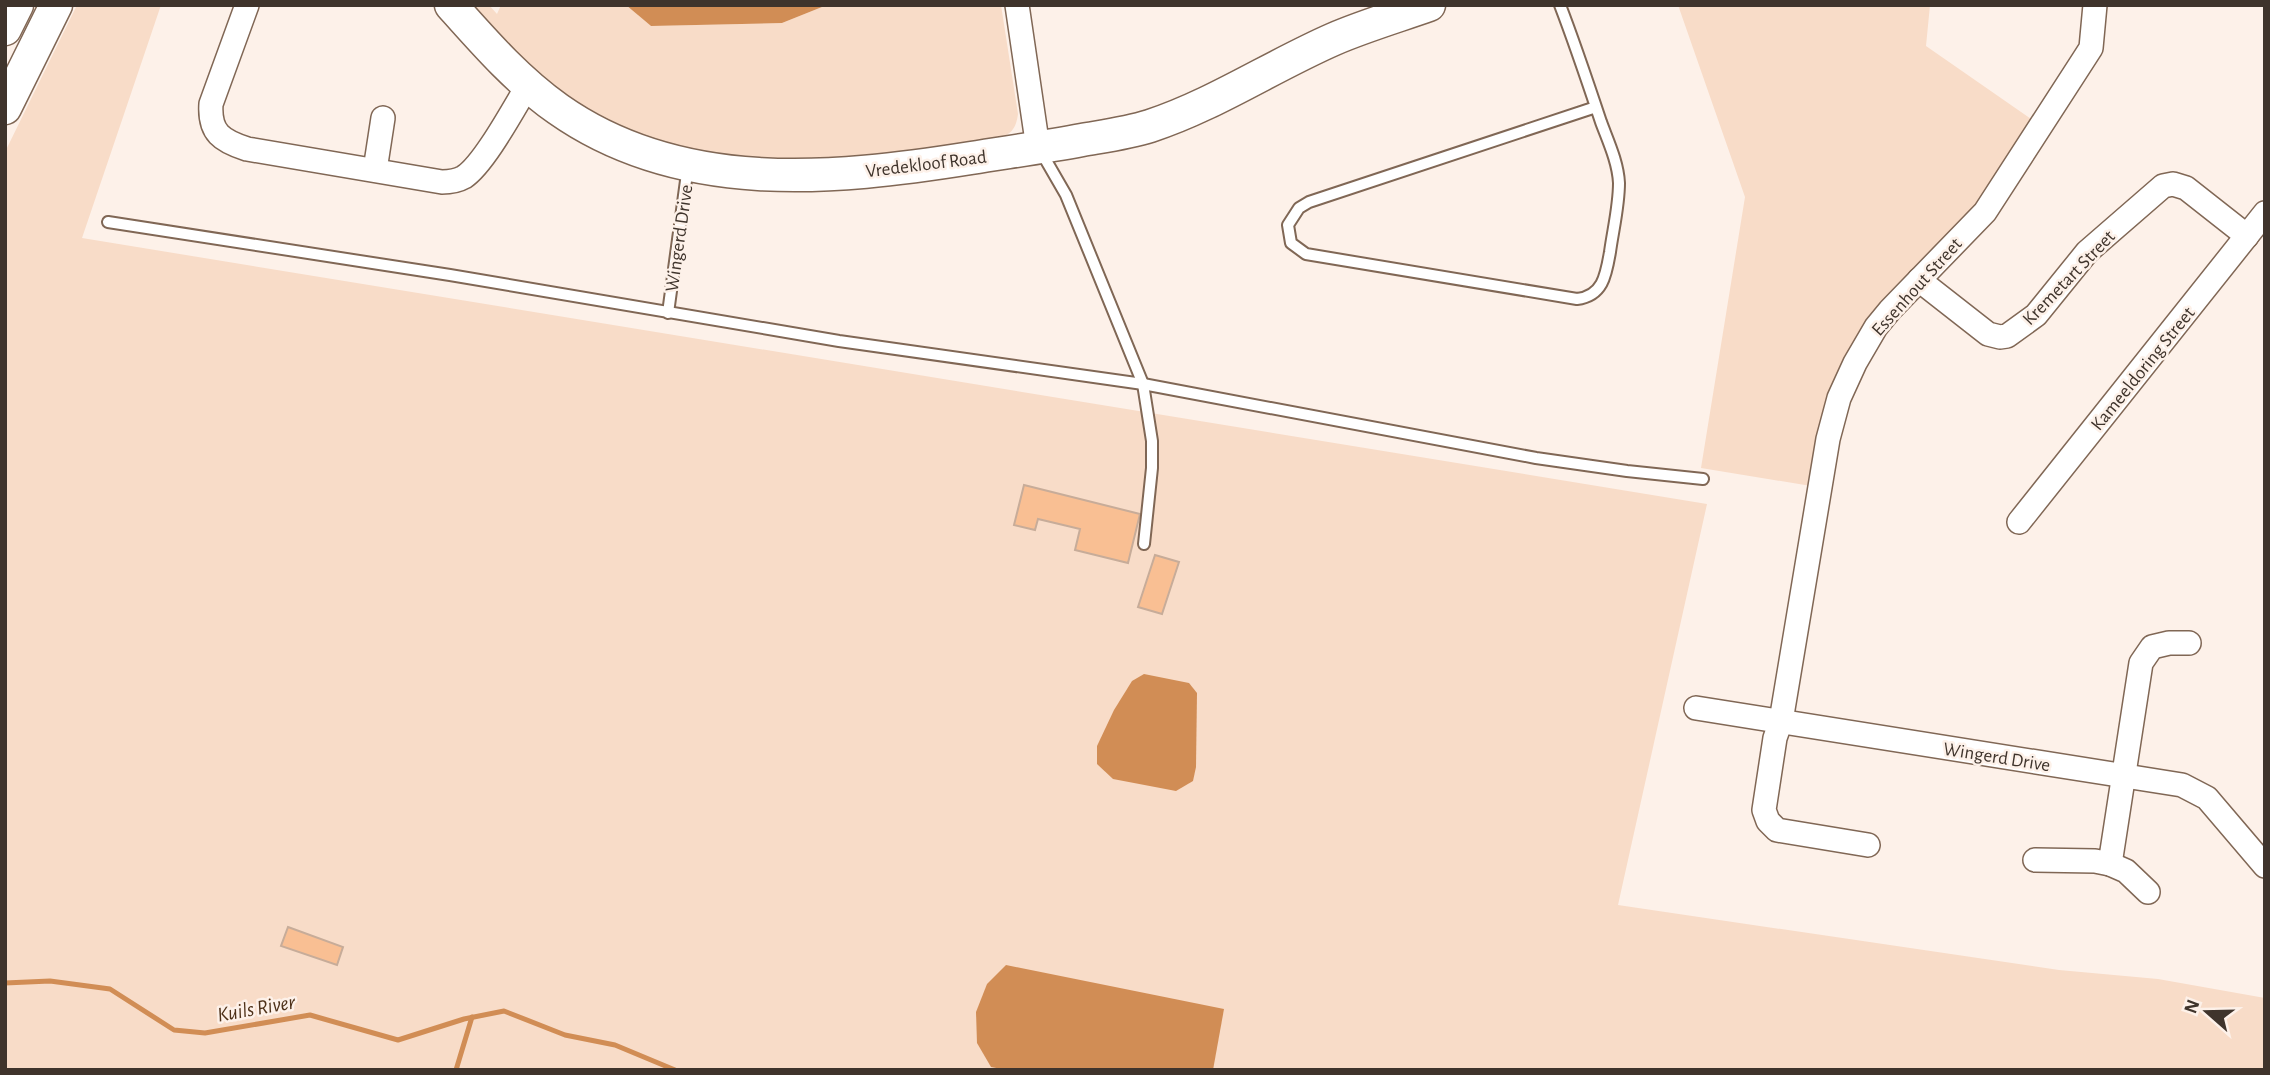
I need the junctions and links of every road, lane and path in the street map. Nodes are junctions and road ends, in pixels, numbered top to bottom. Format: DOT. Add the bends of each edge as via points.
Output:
graph roads {
  1 [pos="17,5"];
  2 [pos="55,5"];
  3 [pos="247,5"];
  4 [pos="451,5"];
  5 [pos="1017,5"];
  6 [pos="1429,5"];
  7 [pos="1560,5"];
  8 [pos="2095,5"];
  9 [pos="5,29"];
  10 [pos="528,85"];
  11 [pos="1596,107"];
  12 [pos="5,108"];
  13 [pos="383,118"];
  14 [pos="1038,148"];
  15 [pos="688,164"];
  16 [pos="374,170"];
  17 [pos="2265,214"];
  18 [pos="108,222"];
  19 [pos="2247,236"];
  20 [pos="1919,280"];
  21 [pos="668,313"];
  22 [pos="1143,384"];
  23 [pos="1703,479"];
  24 [pos="2019,522"];
  25 [pos="1144,544"];
  26 [pos="2189,643"];
  27 [pos="1696,708"];
  28 [pos="1781,721"];
  29 [pos="2123,776"];
  30 [pos="1868,845"];
  31 [pos="2035,860"];
  32 [pos="2110,864"];
  33 [pos="2265,866"];
  34 [pos="2148,892"];
  1 -- 9 [label="street"];
  2 -- 12 [label="street"];
  3 -- 16 [label="street" via="211,104 214,129 222,139 247,149"];
  4 -- 10 [label="street, Vredekloof Road"];
  5 -- 14 [label="street"];
  6 -- 14 [label="street, Vredekloof Road" via="1335,38 1180,115 1149,126"];
  7 -- 11 [label="lane"];
  8 -- 20 [label="street, Essenhout Street" via="2091,48 1984,212"];
  10 -- 15 [label="street, Vredekloof Road" via="600,135"];
  10 -- 16 [label="street" via="477,165 464,177 442,182"];
  11 -- 11 [label="lane" via="1619,181 1607,274 1595,294 1577,299 1320,257 1291,243 1288,225 1309,202"];
  13 -- 16 [label="street"];
  14 -- 15 [label="street, Vredekloof Road" via="901,169 803,176 738,173"];
  14 -- 22 [label="lane" via="1066,195"];
  15 -- 21 [label="lane, Wingerd Drive"];
  17 -- 19 [label="street, Kameeldoring Street"];
  18 -- 21 [label="lane"];
  19 -- 20 [label="street, Kremetart Street" via="2186,188 2163,186 2087,252 2036,315 2000,337 1983,330"];
  19 -- 24 [label="street, Kameeldoring Street"];
  20 -- 28 [label="street, Essenhout Street" via="1876,327 1839,398 1828,439"];
  21 -- 22 [label="lane"];
  22 -- 23 [label="lane" via="1536,458"];
  22 -- 25 [label="lane" via="1152,441"];
  26 -- 29 [label="street" via="2152,647 2141,663"];
  27 -- 28 [label="street, Wingerd Drive"];
  28 -- 29 [label="street, Wingerd Drive"];
  28 -- 30 [label="street, Essenhout Street" via="1764,804 1768,821 1784,832"];
  29 -- 32 [label="street"];
  29 -- 33 [label="street, Wingerd Drive" via="2199,792"];
  31 -- 32 [label="street"];
  32 -- 34 [label="street" via="2126,871"];
}
